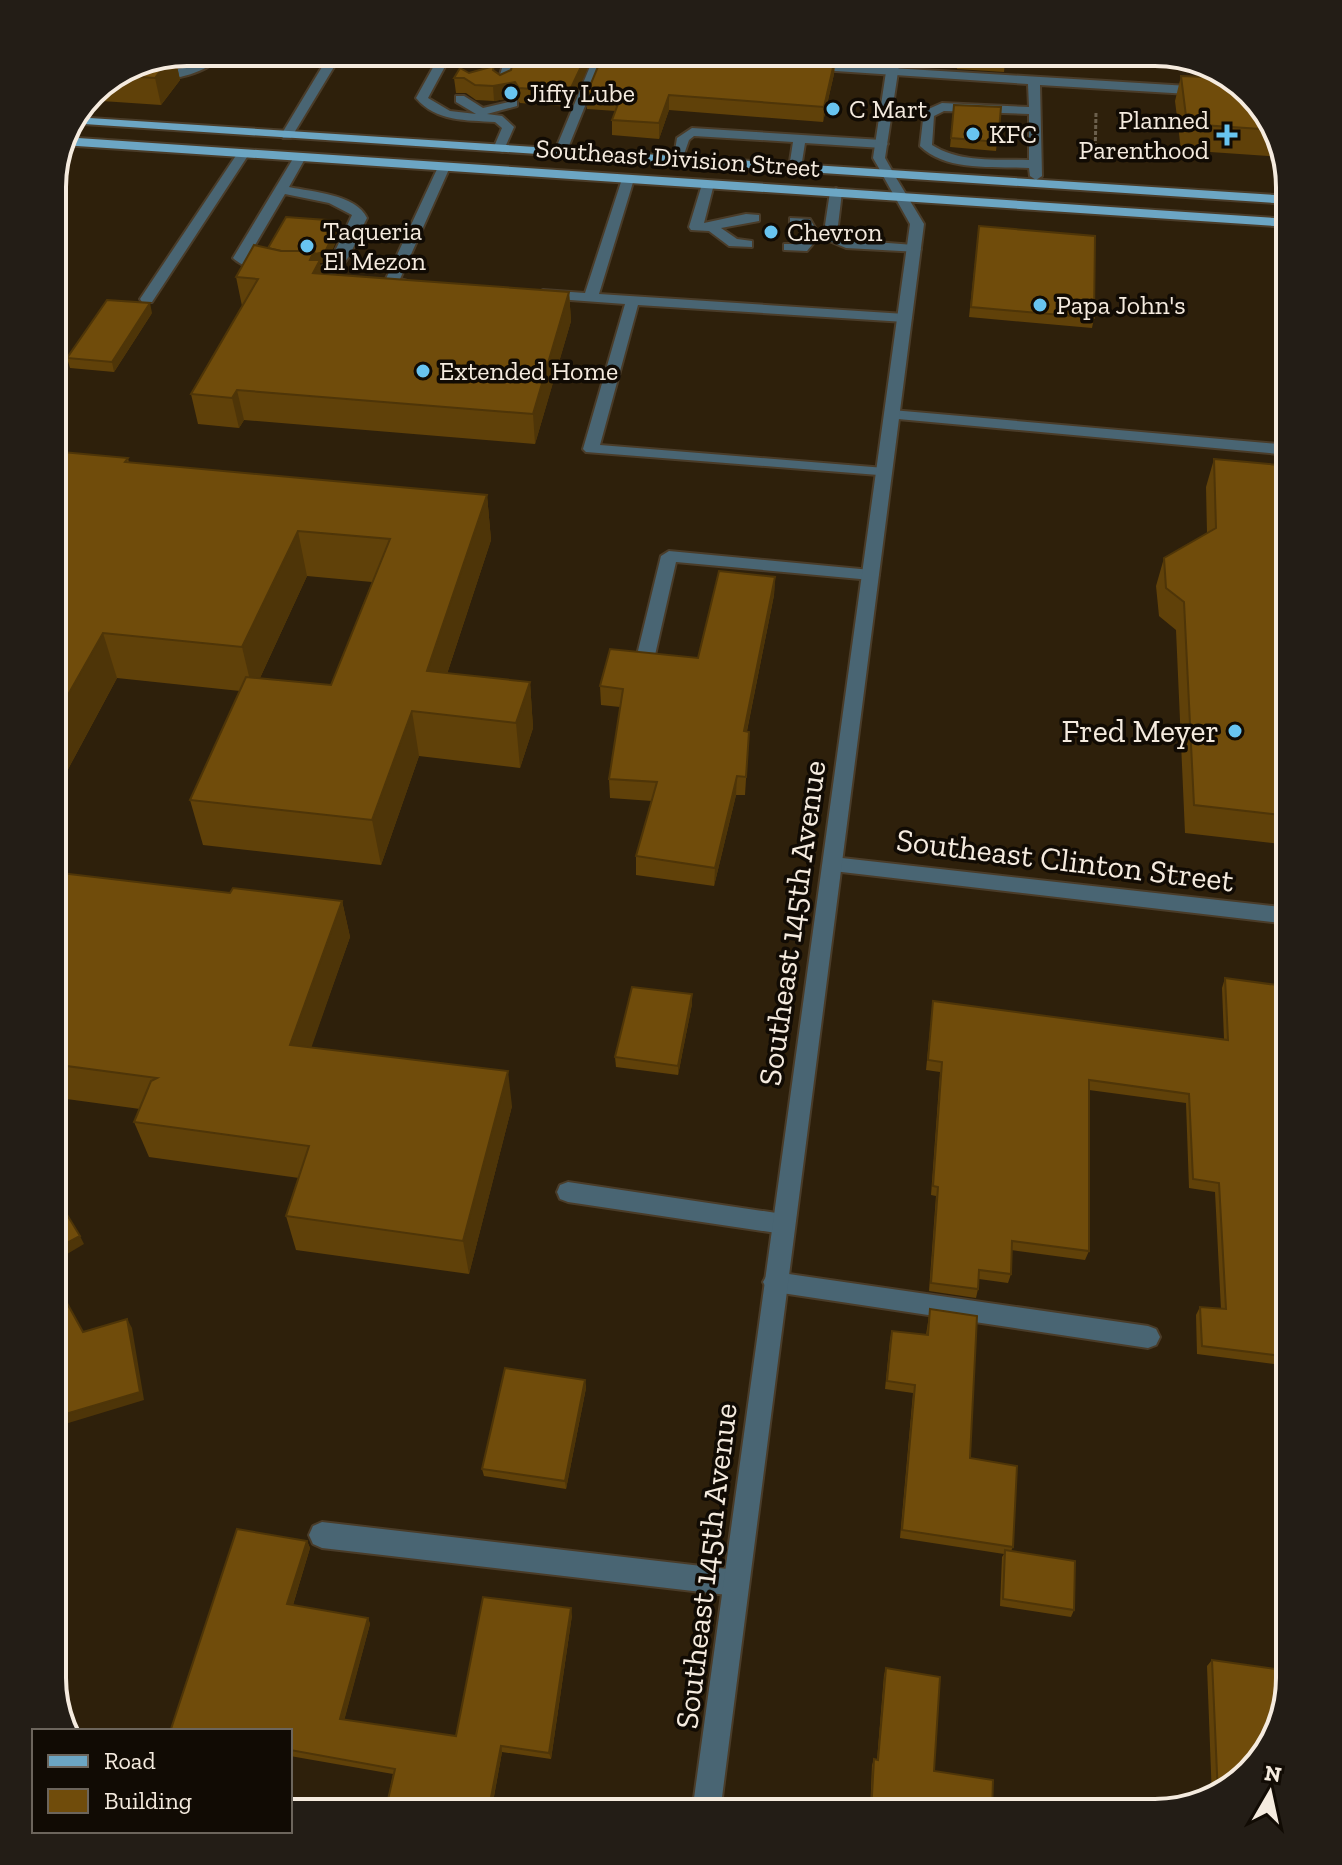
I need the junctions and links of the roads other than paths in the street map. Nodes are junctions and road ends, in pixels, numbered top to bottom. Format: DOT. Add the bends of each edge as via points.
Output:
graph roads {
  1 [pos="206,66"];
  2 [pos="329,66"];
  3 [pos="439,66"];
  4 [pos="504,66"];
  5 [pos="595,66"];
  6 [pos="803,66"];
  7 [pos="893,66"];
  8 [pos="892,72"];
  9 [pos="145,74"];
  10 [pos="495,75"];
  11 [pos="1034,81"];
  12 [pos="503,84"];
  13 [pos="521,85"];
  14 [pos="1219,92"];
  15 [pos="460,99"];
  16 [pos="494,101"];
  17 [pos="513,103"];
  18 [pos="479,110"];
  19 [pos="1035,111"];
  20 [pos="85,121"];
  21 [pos="287,135"];
  22 [pos="800,138"];
  23 [pos="75,142"];
  24 [pos="882,144"];
  25 [pos="134,146"];
  26 [pos="499,149"];
  27 [pos="560,153"];
  28 [pos="243,154"];
  29 [pos="300,157"];
  30 [pos="677,160"];
  31 [pos="1035,164"];
  32 [pos="444,167"];
  33 [pos="795,168"];
  34 [pos="888,174"];
  35 [pos="628,179"];
  36 [pos="708,184"];
  37 [pos="1036,184"];
  38 [pos="281,189"];
  39 [pos="836,192"];
  40 [pos="903,197"];
  41 [pos="1276,199"];
  42 [pos="1276,222"];
  43 [pos="714,229"];
  44 [pos="813,235"];
  45 [pos="830,236"];
  46 [pos="914,249"];
  47 [pos="422,285"];
  48 [pos="529,293"];
  49 [pos="591,297"];
  50 [pos="147,299"];
  51 [pos="633,299"];
  52 [pos="905,318"];
  53 [pos="892,415"];
  54 [pos="1276,449"];
  55 [pos="885,473"];
  56 [pos="871,575"];
  57 [pos="646,655"];
  58 [pos="833,864"];
  59 [pos="1276,914"];
  60 [pos="568,1192"];
  61 [pos="783,1224"];
  62 [pos="775,1282"];
  63 [pos="1148,1337"];
  64 [pos="322,1535"];
  65 [pos="736,1583"];
  66 [pos="708,1799"];
  1 -- 9 [label="street" via="179,76"];
  2 -- 21 [label="street"];
  3 -- 18 [label="street" via="422,98 429,107 441,113"];
  4 -- 10 [label="street"];
  5 -- 27 [label="street"];
  6 -- 8 [label="street"];
  7 -- 8 [label="street, Southeast 145th Avenue"];
  8 -- 11 [label="street"];
  8 -- 24 [label="street, Southeast 145th Avenue"];
  10 -- 12 [label="street"];
  10 -- 13 [label="street"];
  11 -- 14 [label="street"];
  11 -- 19 [label="street"];
  15 -- 18 [label="street"];
  16 -- 18 [label="street"];
  17 -- 18 [label="street"];
  18 -- 26 [label="street" via="506,123"];
  19 -- 31 [label="street"];
  19 -- 31 [label="street" via="942,107 928,114 926,146 955,159"];
  20 -- 21 [label="main road, Southeast Division Street"];
  21 -- 25 [label="main road" via="252,143"];
  21 -- 26 [label="main road, Southeast Division Street"];
  22 -- 24 [label="street"];
  22 -- 30 [label="street" via="692,132 683,138"];
  22 -- 33 [label="street"];
  23 -- 25 [label="main road, Southeast Division Street"];
  24 -- 34 [label="street, Southeast 145th Avenue" via="879,158"];
  25 -- 28 [label="main road, Southeast Division Street"];
  26 -- 27 [label="main road, Southeast Division Street"];
  27 -- 30 [label="main road, Southeast Division Street"];
  28 -- 29 [label="main road, Southeast Division Street"];
  28 -- 50 [label="street"];
  29 -- 32 [label="main road, Southeast Division Street"];
  29 -- 38 [label="street"];
  30 -- 33 [label="main road, Southeast Division Street"];
  31 -- 37 [label="street"];
  32 -- 35 [label="main road, Southeast Division Street"];
  32 -- 47 [label="street" via="391,283"];
  33 -- 34 [label="main road, Southeast Division Street"];
  34 -- 37 [label="main road, Southeast Division Street"];
  34 -- 40 [label="street, Southeast 145th Avenue"];
  35 -- 36 [label="main road, Southeast Division Street"];
  35 -- 49 [label="street"];
  36 -- 39 [label="main road, Southeast Division Street"];
  36 -- 43 [label="street" via="696,227"];
  37 -- 41 [label="main road, Southeast Division Street"];
  38 -- 38 [label="street" via="333,200 358,213 339,262 327,271 261,268 240,258"];
  39 -- 40 [label="main road, Southeast Division Street"];
  39 -- 45 [label="street"];
  40 -- 42 [label="main road, Southeast Division Street"];
  40 -- 46 [label="street, Southeast 145th Avenue" via="917,224"];
  43 -- 43 [label="street" via="734,243 750,231 740,218"];
  44 -- 44 [label="street" via="802,248 792,234 805,222"];
  44 -- 45 [label="street"];
  45 -- 46 [label="street" via="846,244"];
  46 -- 52 [label="street, Southeast 145th Avenue"];
  48 -- 49 [label="street"];
  49 -- 51 [label="street"];
  51 -- 52 [label="street"];
  51 -- 55 [label="street" via="591,449"];
  52 -- 53 [label="street, Southeast 145th Avenue"];
  53 -- 54 [label="street"];
  53 -- 55 [label="street, Southeast 145th Avenue"];
  55 -- 56 [label="street, Southeast 145th Avenue"];
  56 -- 57 [label="street" via="669,556"];
  56 -- 58 [label="street, Southeast 145th Avenue"];
  58 -- 59 [label="street, Southeast Clinton Street"];
  58 -- 61 [label="street, Southeast 145th Avenue"];
  60 -- 61 [label="street"];
  61 -- 62 [label="street, Southeast 145th Avenue"];
  62 -- 63 [label="street"];
  62 -- 65 [label="street, Southeast 145th Avenue"];
  64 -- 65 [label="street"];
  65 -- 66 [label="street, Southeast 145th Avenue"];
}
